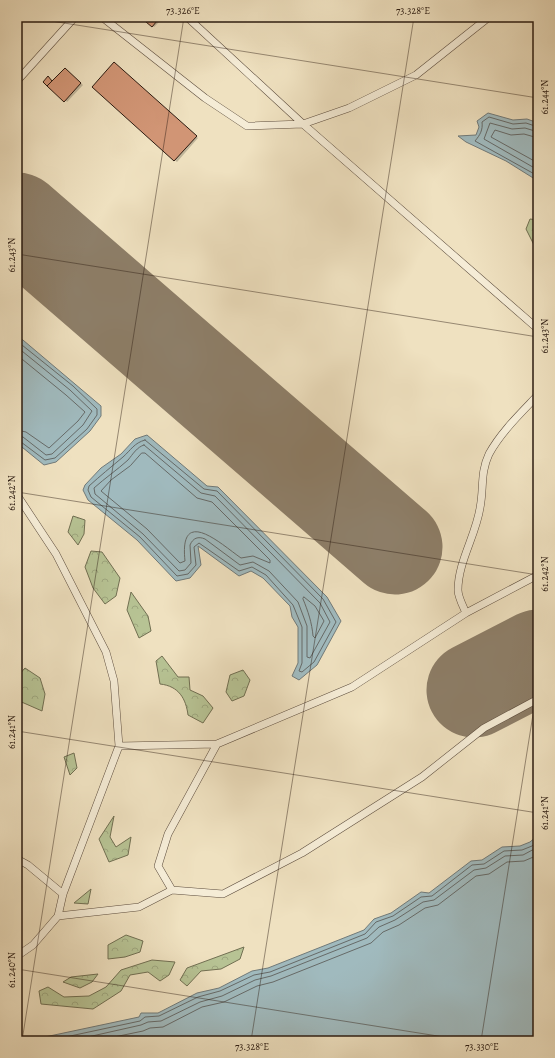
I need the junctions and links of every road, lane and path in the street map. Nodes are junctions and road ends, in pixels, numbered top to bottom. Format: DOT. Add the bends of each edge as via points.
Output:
graph roads {
  1 [pos="75,17"];
  2 [pos="102,17"];
  3 [pos="187,17"];
  4 [pos="489,17"];
  5 [pos="17,82"];
  6 [pos="303,124"];
  7 [pos="538,329"];
  8 [pos="538,395"];
  9 [pos="17,495"];
  10 [pos="538,575"];
  11 [pos="466,613"];
  12 [pos="538,699"];
  13 [pos="217,744"];
  14 [pos="119,746"];
  15 [pos="17,859"];
  16 [pos="172,890"];
  17 [pos="63,894"];
  18 [pos="58,916"];
  19 [pos="17,956"];
  1 -- 5 [label="lane"];
  2 -- 6 [label="lane" via="205,98 247,126"];
  3 -- 6 [label="lane"];
  4 -- 6 [label="lane" via="416,75 348,108"];
  6 -- 7 [label="lane"];
  8 -- 11 [label="lane" via="509,427 490,454 482,477 481,506 463,563 458,591"];
  9 -- 14 [label="lane" via="56,554 106,652 114,681"];
  10 -- 11 [label="lane"];
  11 -- 13 [label="lane" via="352,687"];
  12 -- 16 [label="lane" via="484,728 422,776 302,853 230,891 223,894"];
  13 -- 14 [label="lane"];
  13 -- 16 [label="lane" via="168,834 158,866"];
  14 -- 17 [label="lane"];
  15 -- 17 [label="lane" via="28,864"];
  16 -- 18 [label="lane" via="139,907"];
  17 -- 18 [label="lane"];
  18 -- 19 [label="lane" via="33,945"];
}
